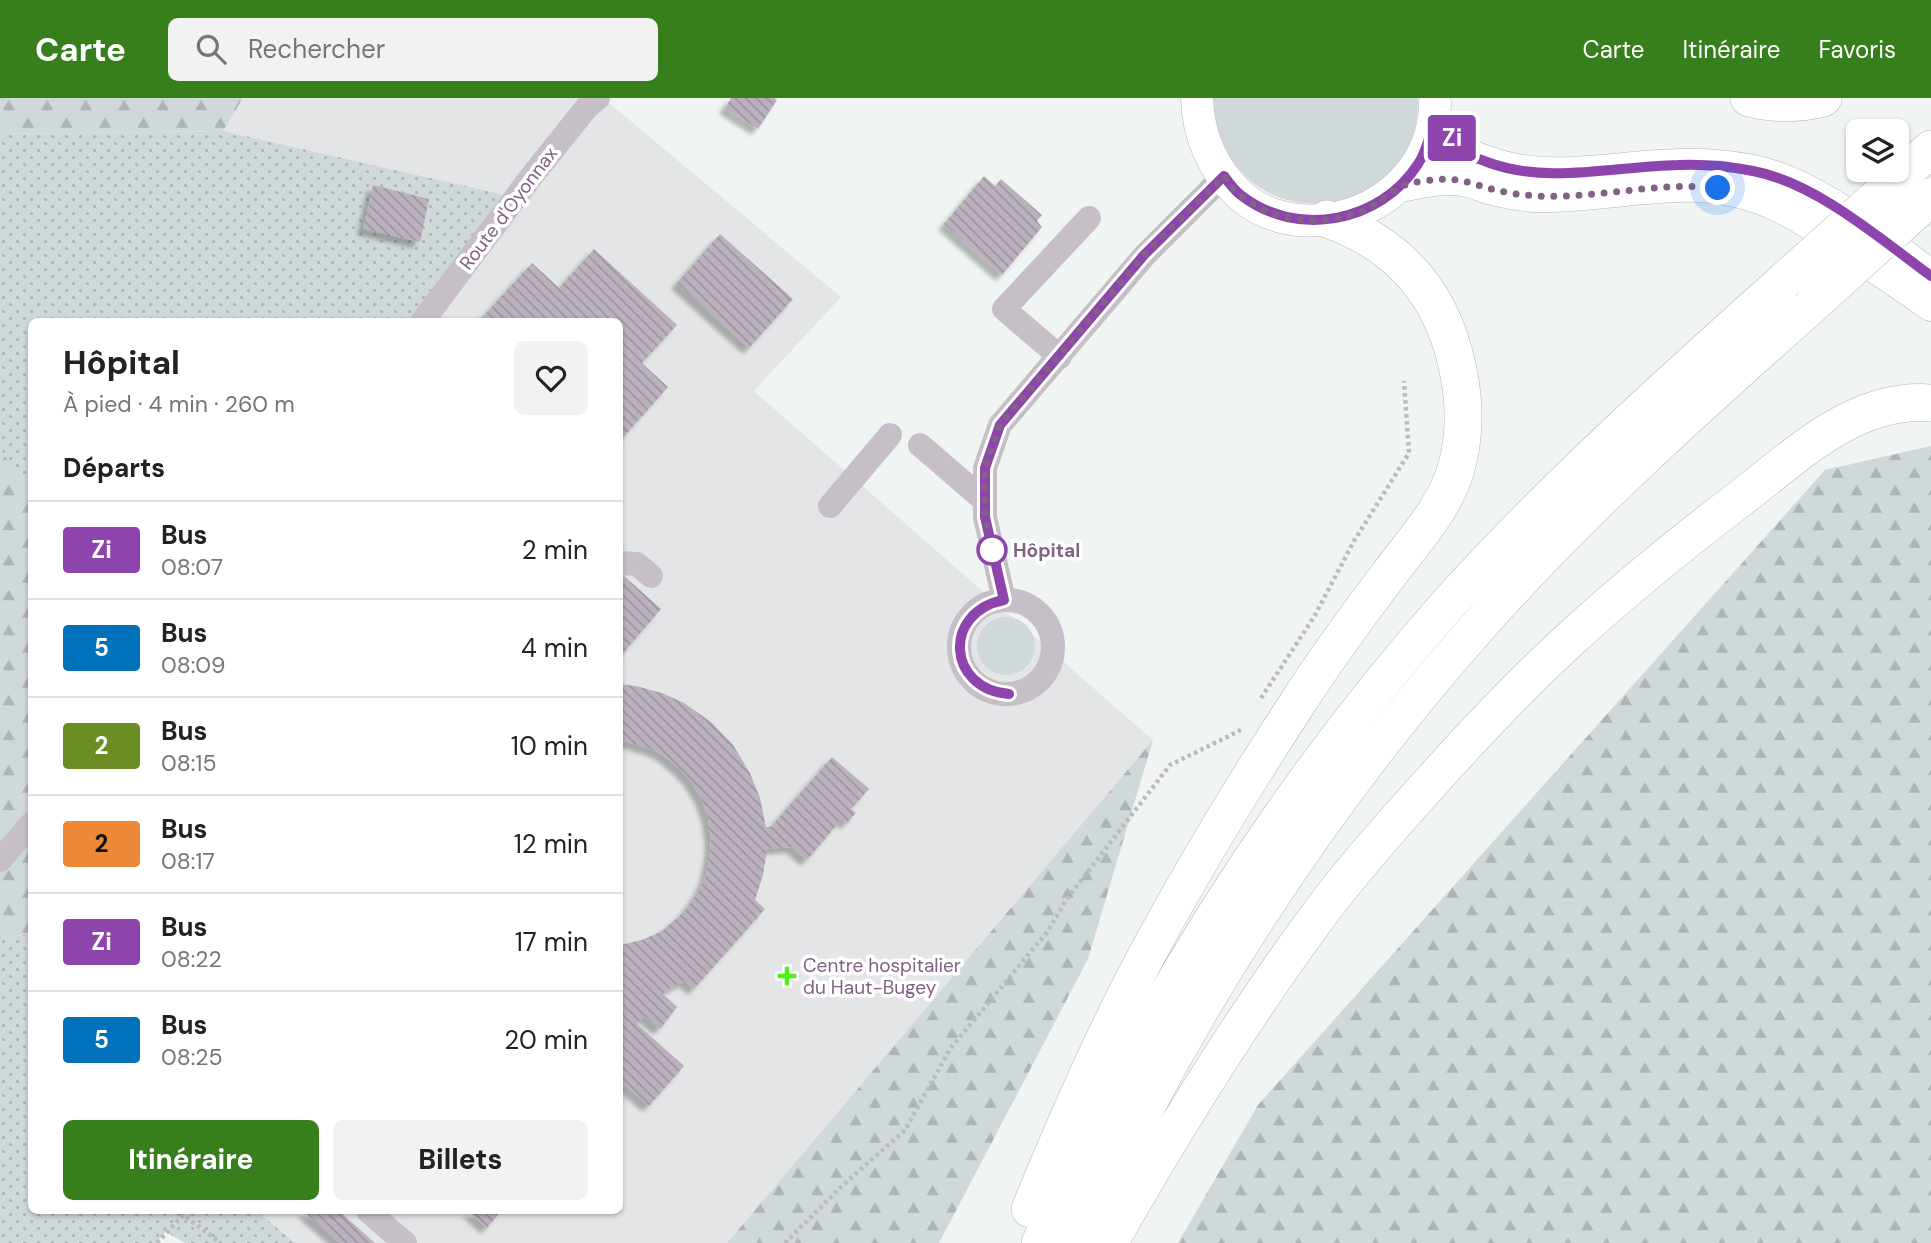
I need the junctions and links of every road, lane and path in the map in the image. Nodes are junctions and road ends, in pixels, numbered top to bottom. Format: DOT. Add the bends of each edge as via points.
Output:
graph roads {
  1 [pos="598,98"];
  2 [pos="1197,98"];
  3 [pos="1749,98"];
  4 [pos="1823,98"];
  5 [pos="1435,108"];
  6 [pos="1931,149"];
  7 [pos="1224,176"];
  8 [pos="1400,186"];
  9 [pos="1931,197"];
  10 [pos="1089,218"];
  11 [pos="1327,219"];
  12 [pos="1931,276"];
  13 [pos="1931,306"];
  14 [pos="425,318"];
  15 [pos="1059,357"];
  16 [pos="1404,381"];
  17 [pos="1931,403"];
  18 [pos="890,435"];
  19 [pos="920,445"];
  20 [pos="985,501"];
  21 [pos="831,506"];
  22 [pos="623,563"];
  23 [pos="651,576"];
  24 [pos="1004,600"];
  25 [pos="1261,698"];
  26 [pos="1247,720"];
  27 [pos="28,828"];
  28 [pos="0,860"];
  29 [pos="371,1214"];
  30 [pos="157,1243"];
  31 [pos="221,1243"];
  32 [pos="405,1243"];
  33 [pos="785,1243"];
  34 [pos="1017,1243"];
  35 [pos="1040,1243"];
  36 [pos="1079,1243"];
  37 [pos="1108,1243"];
  1 -- 14 [label="street, Route d'Oyonnax" via="531,177"];
  2 -- 7 [label="main road" via="1205,145"];
  3 -- 4 [label="highway" via="1797,103"];
  5 -- 8 [label="main road" via="1419,163"];
  5 -- 12 [label="main road" via="1467,154 1524,171 1717,165 1783,180 1822,198"];
  6 -- 35 [label="highway, bridge" via="1586,462 1450,603 1384,680 1294,798 1239,880 1145,1034"];
  7 -- 11 [label="main road" via="1239,195 1278,216"];
  7 -- 15 [label="street" via="1144,255"];
  8 -- 11 [label="main road" via="1366,209"];
  8 -- 13 [label="main road" via="1458,179 1538,196 1676,186 1739,193 1774,202 1801,216"];
  9 -- 36 [label="highway, bridge" via="1685,418 1559,540 1402,716 1291,866 1223,972 1141,1118"];
  10 -- 15 [label="street" via="1004,309"];
  11 -- 34 [label="highway" via="1358,231 1394,255 1441,315 1457,361 1463,397 1456,469 1432,516 1296,705 1155,938 1077,1100"];
  15 -- 20 [label="street" via="1000,425 985,468"];
  16 -- 25 [label="path" via="1409,453"];
  17 -- 37 [label="highway" via="1880,408 1823,435 1687,539 1565,644 1473,735 1386,833 1292,953 1210,1073"];
  18 -- 21 [label="street"];
  19 -- 20 [label="street"];
  20 -- 24 [label="street"];
  22 -- 23 [label="street" via="637,564"];
  26 -- 33 [label="path" via="1240,732 1170,765 1066,900 1048,932 950,1049 905,1130"];
  27 -- 28 [label="street"];
  29 -- 32 [label="street"];
  30 -- 31 [label="path" via="183,1215"];
}
